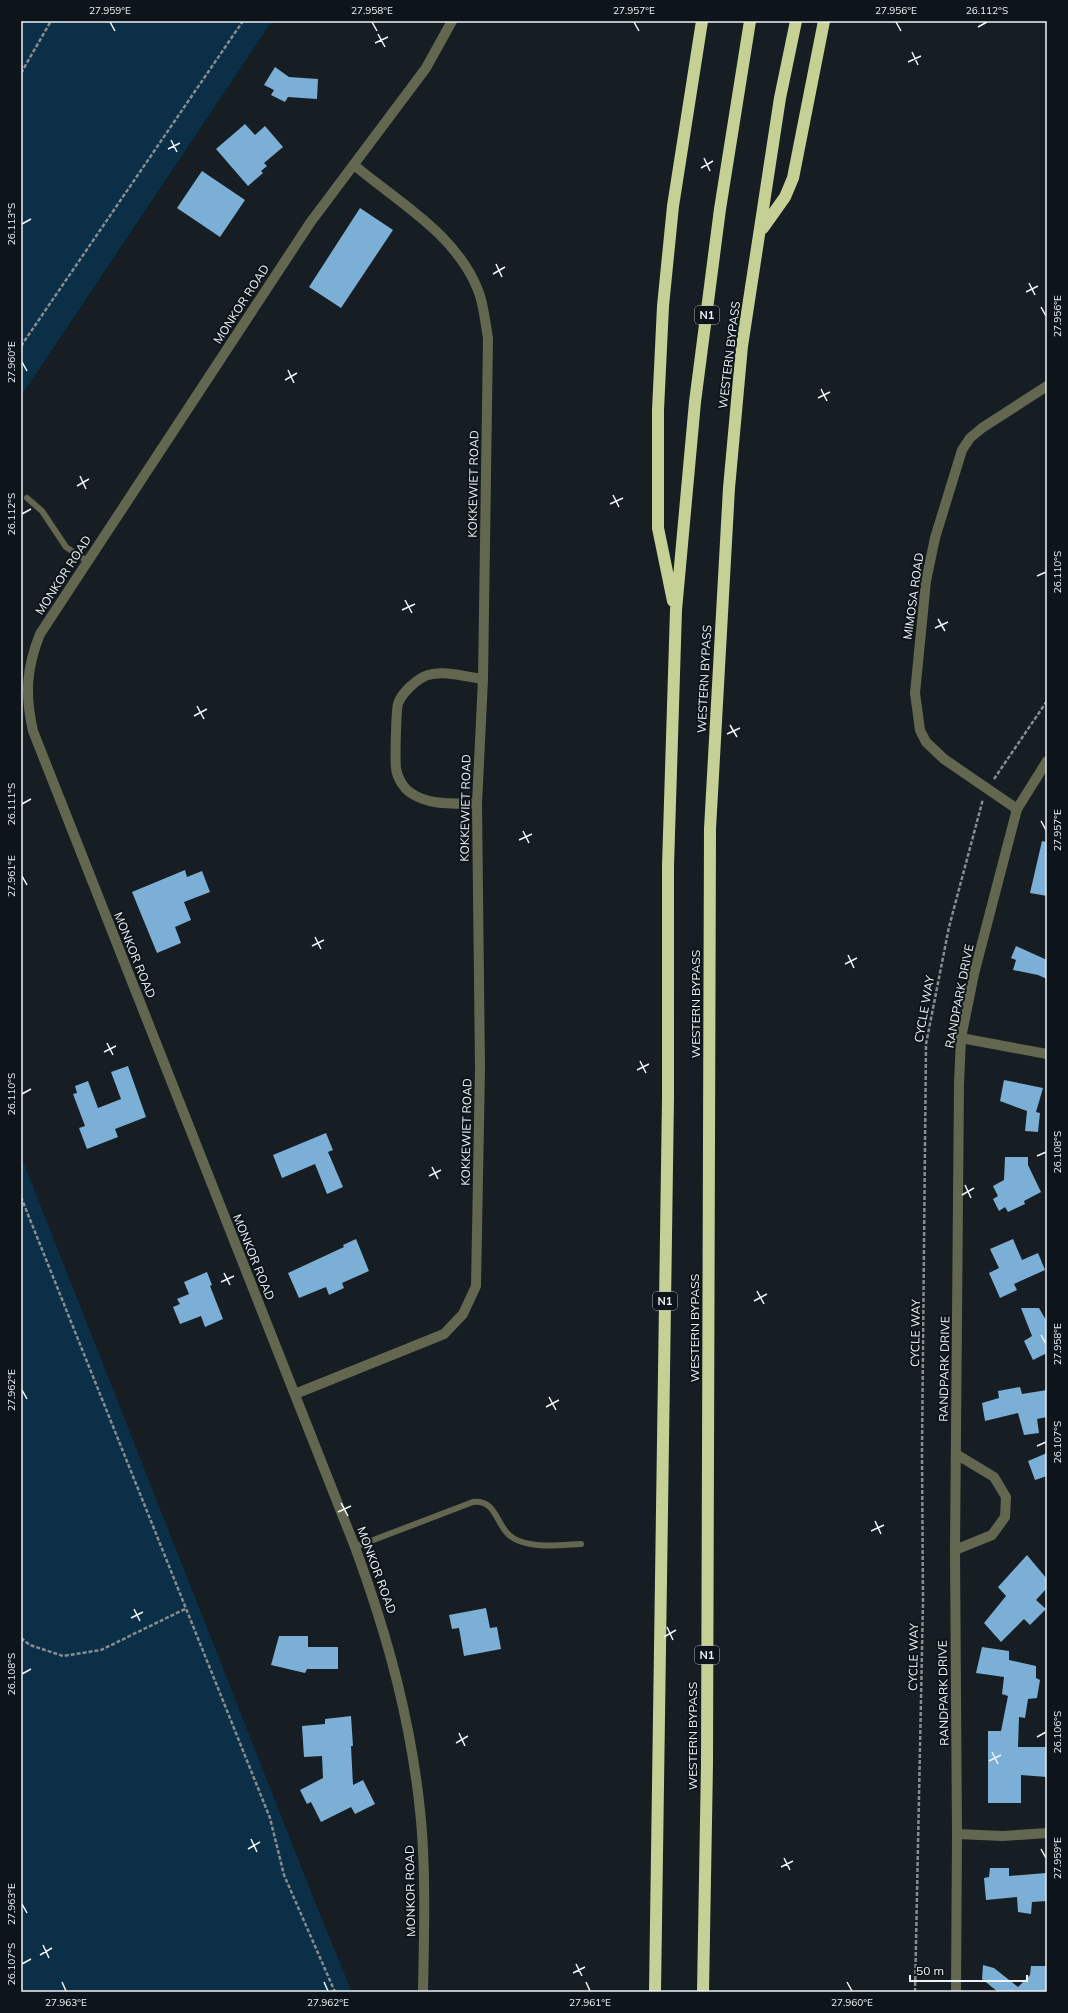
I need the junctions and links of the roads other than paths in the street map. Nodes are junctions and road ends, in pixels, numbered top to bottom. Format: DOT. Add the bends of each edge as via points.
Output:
graph roads {
  1 [pos="452,21"];
  2 [pos="702,21"];
  3 [pos="750,21"];
  4 [pos="796,21"];
  5 [pos="824,21"];
  6 [pos="354,165"];
  7 [pos="761,230"];
  8 [pos="1047,386"];
  9 [pos="27,498"];
  10 [pos="87,560"];
  11 [pos="676,610"];
  12 [pos="483,679"];
  13 [pos="1047,761"];
  14 [pos="477,804"];
  15 [pos="1017,809"];
  16 [pos="961,1038"];
  17 [pos="1047,1054"];
  18 [pos="294,1394"];
  19 [pos="956,1454"];
  20 [pos="581,1544"];
  21 [pos="355,1547"];
  22 [pos="955,1550"];
  23 [pos="957,1834"];
  24 [pos="1047,1834"];
  25 [pos="423,1992"];
  26 [pos="655,1992"];
  27 [pos="703,1992"];
  28 [pos="956,1992"];
  1 -- 6 [label="street, MONKOR ROAD" via="426,68"];
  2 -- 11 [label="highway" via="673,206 662,321 658,410 658,528"];
  3 -- 11 [label="highway, N1" via="719,217 696,402"];
  4 -- 7 [label="highway, WESTERN BYPASS / N1" via="780,98"];
  5 -- 7 [label="highway" via="792,178 785,197"];
  6 -- 10 [label="street, MONKOR ROAD" via="310,223"];
  6 -- 12 [label="street, KOKKEWIET ROAD" via="435,230 454,250 470,274 482,304 488,338"];
  7 -- 27 [label="highway, WESTERN BYPASS / N1" via="742,346 729,488 710,828 707,1748"];
  8 -- 15 [label="street, MIMOSA ROAD" via="982,428 970,438 962,450 926,581 915,693 920,730 926,742 944,759"];
  9 -- 10 [label="lane" via="42,511 66,547"];
  10 -- 18 [label="street, MONKOR ROAD" via="40,634 32,656 26,695 33,732"];
  11 -- 26 [label="highway, N1" via="668,866 668,1098"];
  12 -- 14 [label="street, KOKKEWIET ROAD"];
  12 -- 14 [label="street" via="442,673 428,675 405,692 398,704 396,768 401,782 411,793 424,799 443,803"];
  13 -- 15 [label="street, RANDPARK DRIVE"];
  14 -- 18 [label="street, KOKKEWIET ROAD" via="480,1069 476,1286 463,1314 444,1334"];
  15 -- 16 [label="street, RANDPARK DRIVE" via="976,967"];
  16 -- 17 [label="street"];
  16 -- 19 [label="street, RANDPARK DRIVE"];
  18 -- 21 [label="street, MONKOR ROAD"];
  19 -- 22 [label="street, RANDPARK DRIVE"];
  19 -- 22 [label="street" via="994,1477 1006,1497 1005,1517 992,1535"];
  20 -- 21 [label="lane" via="545,1545 519,1542 505,1533 489,1505 479,1501"];
  21 -- 25 [label="street, MONKOR ROAD" via="378,1608 412,1744 422,1843"];
  22 -- 23 [label="street, RANDPARK DRIVE"];
  23 -- 24 [label="street"];
  23 -- 28 [label="street, RANDPARK DRIVE"];
}
